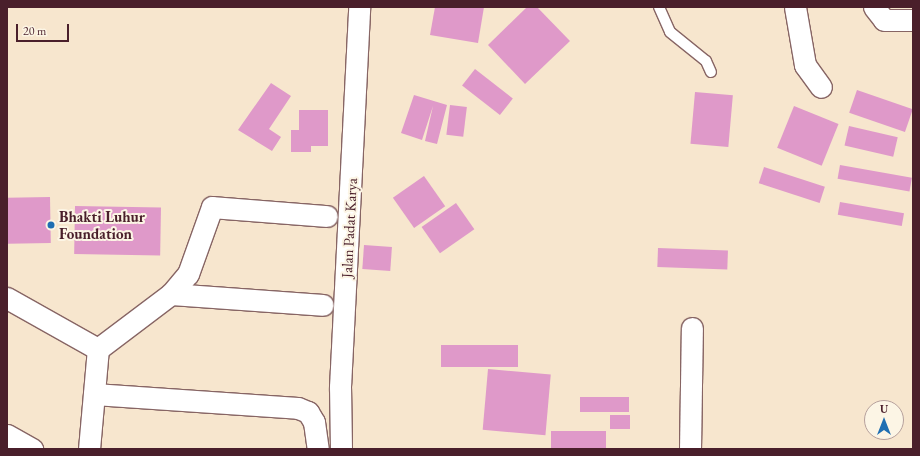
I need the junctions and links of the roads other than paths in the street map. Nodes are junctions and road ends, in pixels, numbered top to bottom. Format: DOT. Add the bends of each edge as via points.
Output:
graph roads {
  1 [pos="359,7"];
  2 [pos="659,7"];
  3 [pos="795,7"];
  4 [pos="874,7"];
  5 [pos="913,20"];
  6 [pos="711,72"];
  7 [pos="821,87"];
  8 [pos="327,216"];
  9 [pos="171,294"];
  10 [pos="7,298"];
  11 [pos="323,305"];
  12 [pos="692,328"];
  13 [pos="98,349"];
  14 [pos="94,394"];
  15 [pos="7,435"];
  16 [pos="32,449"];
  17 [pos="89,449"];
  18 [pos="318,449"];
  19 [pos="341,449"];
  20 [pos="690,449"];
  1 -- 19 [label="street, Jalan Padat Karya" via="340,387"];
  2 -- 6 [label="lane" via="670,32 706,61"];
  3 -- 7 [label="street" via="805,65"];
  4 -- 5 [label="street" via="884,20"];
  8 -- 9 [label="street" via="212,207 188,274"];
  9 -- 11 [label="street"];
  9 -- 13 [label="street"];
  10 -- 13 [label="street"];
  12 -- 20 [label="street"];
  13 -- 14 [label="street"];
  14 -- 17 [label="street"];
  14 -- 18 [label="street" via="298,408 308,412 314,422"];
  15 -- 16 [label="street"];
}
